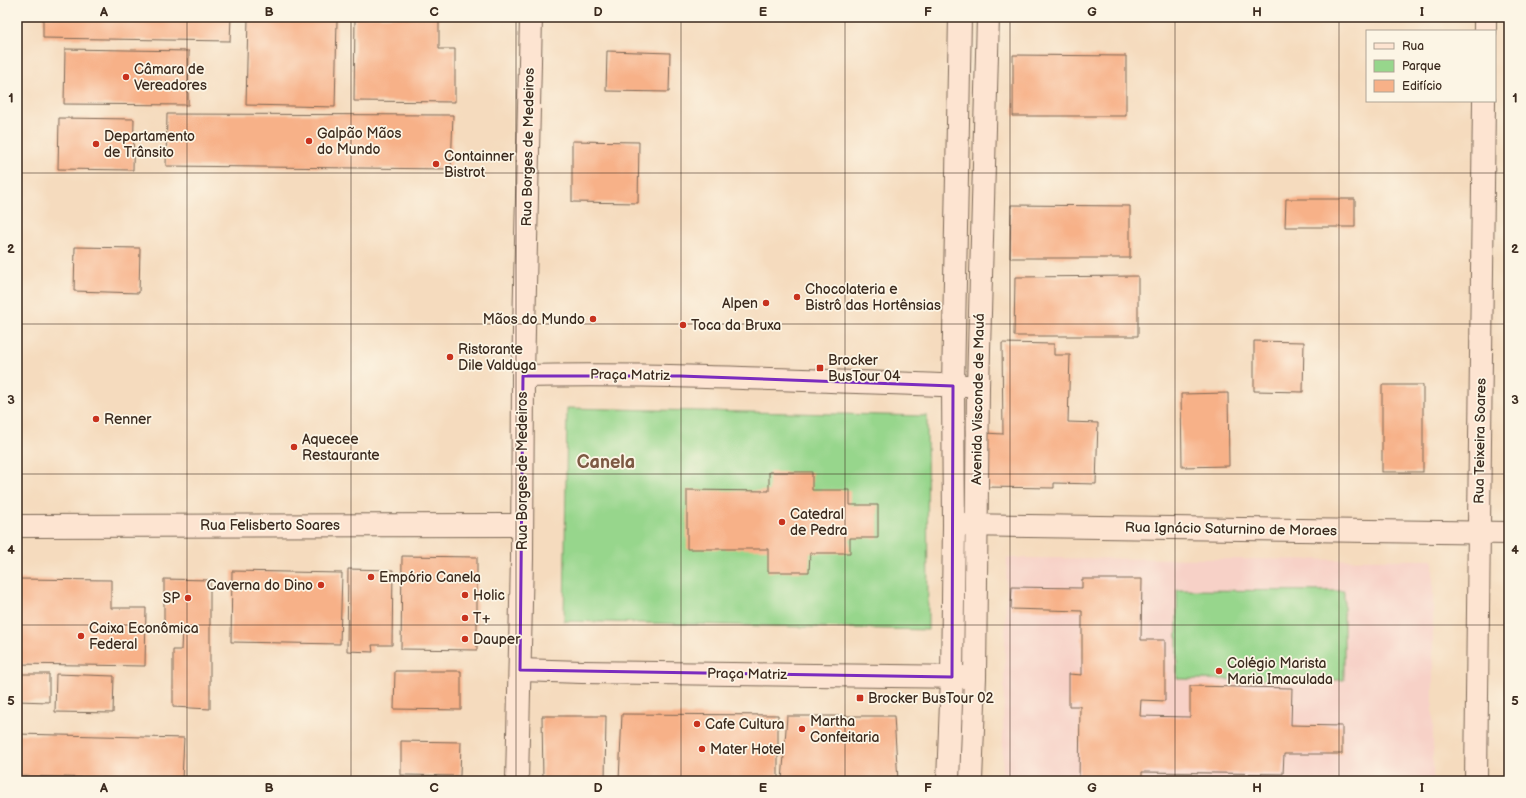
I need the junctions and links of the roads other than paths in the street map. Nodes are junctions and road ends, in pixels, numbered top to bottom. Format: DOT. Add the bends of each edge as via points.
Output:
graph roads {
  1 [pos="531,17"];
  2 [pos="960,17"];
  3 [pos="988,17"];
  4 [pos="1485,17"];
  5 [pos="1485,30"];
  6 [pos="1484,102"];
  7 [pos="523,376"];
  8 [pos="953,386"];
  9 [pos="978,387"];
  10 [pos="522,525"];
  11 [pos="954,525"];
  12 [pos="976,525"];
  13 [pos="17,526"];
  14 [pos="1479,532"];
  15 [pos="1509,533"];
  16 [pos="520,670"];
  17 [pos="952,677"];
  18 [pos="975,677"];
  19 [pos="517,781"];
  20 [pos="948,781"];
  21 [pos="971,781"];
  22 [pos="1476,781"];
  1 -- 7 [label="street, Rua Borges de Medeiros"];
  2 -- 8 [label="street, Avenida Visconde de Mauá"];
  3 -- 9 [label="street, Avenida Visconde de Mauá"];
  4 -- 5 [label="street"];
  6 -- 14 [label="street, Rua Teixeira Soares"];
  7 -- 8 [label="street, Praça Matriz" via="680,376"];
  7 -- 10 [label="street, Rua Borges de Medeiros"];
  8 -- 9 [label="street, Praça Matriz"];
  8 -- 11 [label="street, Avenida Visconde de Mauá"];
  9 -- 12 [label="street, Avenida Visconde de Mauá"];
  10 -- 13 [label="street, Rua Felisberto Soares"];
  10 -- 16 [label="street, Rua Borges de Medeiros"];
  11 -- 12 [label="street, Rua Ignácio Saturnino de Moraes"];
  11 -- 17 [label="street, Avenida Visconde de Mauá"];
  12 -- 14 [label="street, Rua Ignácio Saturnino de Moraes"];
  12 -- 18 [label="street, Avenida Visconde de Mauá"];
  14 -- 15 [label="street, Rua Ignácio Saturnino de Moraes"];
  14 -- 22 [label="street, Rua Teixeira Soares"];
  16 -- 17 [label="street, Praça Matriz"];
  16 -- 19 [label="street, Rua Borges de Medeiros"];
  17 -- 18 [label="street, Praça Matriz"];
  17 -- 20 [label="street, Avenida Visconde de Mauá"];
  18 -- 21 [label="street, Avenida Visconde de Mauá"];
}
